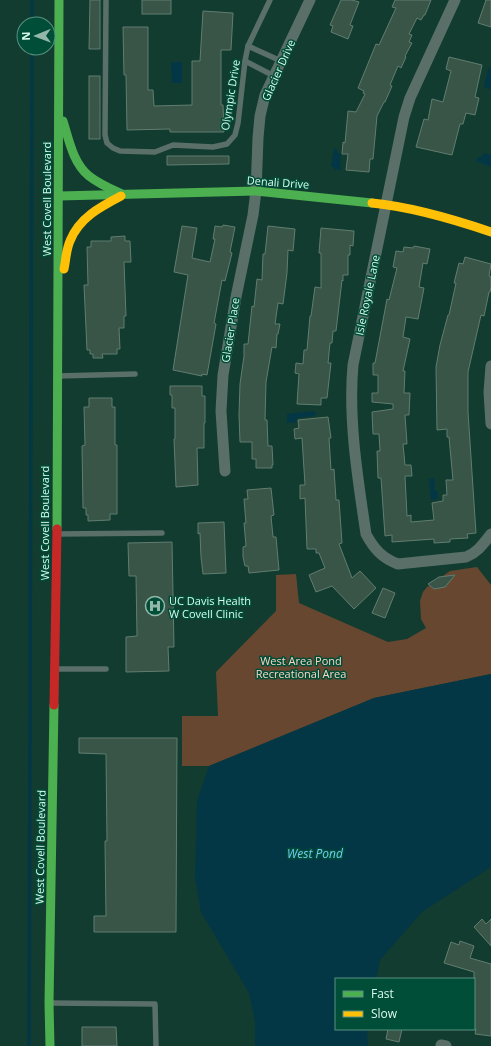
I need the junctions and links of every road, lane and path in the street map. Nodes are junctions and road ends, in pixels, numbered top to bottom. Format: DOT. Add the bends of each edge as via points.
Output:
graph roads {
  1 [pos="59,0"];
  2 [pos="106,0"];
  3 [pos="270,0"];
  4 [pos="310,0"];
  5 [pos="455,0"];
  6 [pos="248,46"];
  7 [pos="245,61"];
  8 [pos="281,61"];
  9 [pos="274,76"];
  10 [pos="58,106"];
  11 [pos="256,191"];
  12 [pos="123,195"];
  13 [pos="58,196"];
  14 [pos="386,204"];
  15 [pos="491,232"];
  16 [pos="57,304"];
  17 [pos="491,366"];
  18 [pos="135,374"];
  19 [pos="56,376"];
  20 [pos="491,424"];
  21 [pos="225,471"];
  22 [pos="162,533"];
  23 [pos="57,534"];
  24 [pos="491,534"];
  25 [pos="54,669"];
  26 [pos="106,669"];
  27 [pos="49,1003"];
  28 [pos="50,1046"];
  29 [pos="156,1046"];
  1 -- 10 [label="main road, West Covell Boulevard"];
  2 -- 7 [label="lane, Olympic Drive" via="105,135 107,143 113,148 120,151 155,152 173,145 213,147 227,144 235,135 238,123"];
  3 -- 6 [label="lane, Olympic Drive"];
  4 -- 8 [label="street, Glacier Drive"];
  5 -- 14 [label="street, Isle Royale Lane" via="410,98"];
  6 -- 7 [label="lane, Olympic Drive"];
  6 -- 8 [label="lane"];
  7 -- 9 [label="lane"];
  8 -- 9 [label="street, Glacier Drive"];
  9 -- 11 [label="street, Glacier Drive" via="265,95 260,116"];
  10 -- 12 [label="main road" via="81,169 90,177"];
  10 -- 13 [label="main road, West Covell Boulevard"];
  11 -- 12 [label="main road, Denali Drive"];
  11 -- 14 [label="main road, Denali Drive"];
  11 -- 21 [label="street, Glacier Place" via="223,375 221,411"];
  12 -- 13 [label="main road, Denali Drive"];
  12 -- 16 [label="main road" via="92,212 80,222 70,241"];
  13 -- 16 [label="main road, West Covell Boulevard"];
  14 -- 15 [label="main road, Denali Drive" via="451,218"];
  14 -- 24 [label="street, Isle Royale Lane" via="353,365 351,386 366,534 379,553 398,564 466,557 474,554"];
  16 -- 19 [label="main road, West Covell Boulevard"];
  17 -- 20 [label="street"];
  18 -- 19 [label="lane"];
  19 -- 23 [label="main road, West Covell Boulevard"];
  22 -- 23 [label="lane"];
  23 -- 25 [label="main road, West Covell Boulevard"];
  25 -- 26 [label="lane"];
  25 -- 27 [label="main road, West Covell Boulevard"];
  27 -- 28 [label="main road, West Covell Boulevard"];
  27 -- 29 [label="lane" via="155,1004"];
}
